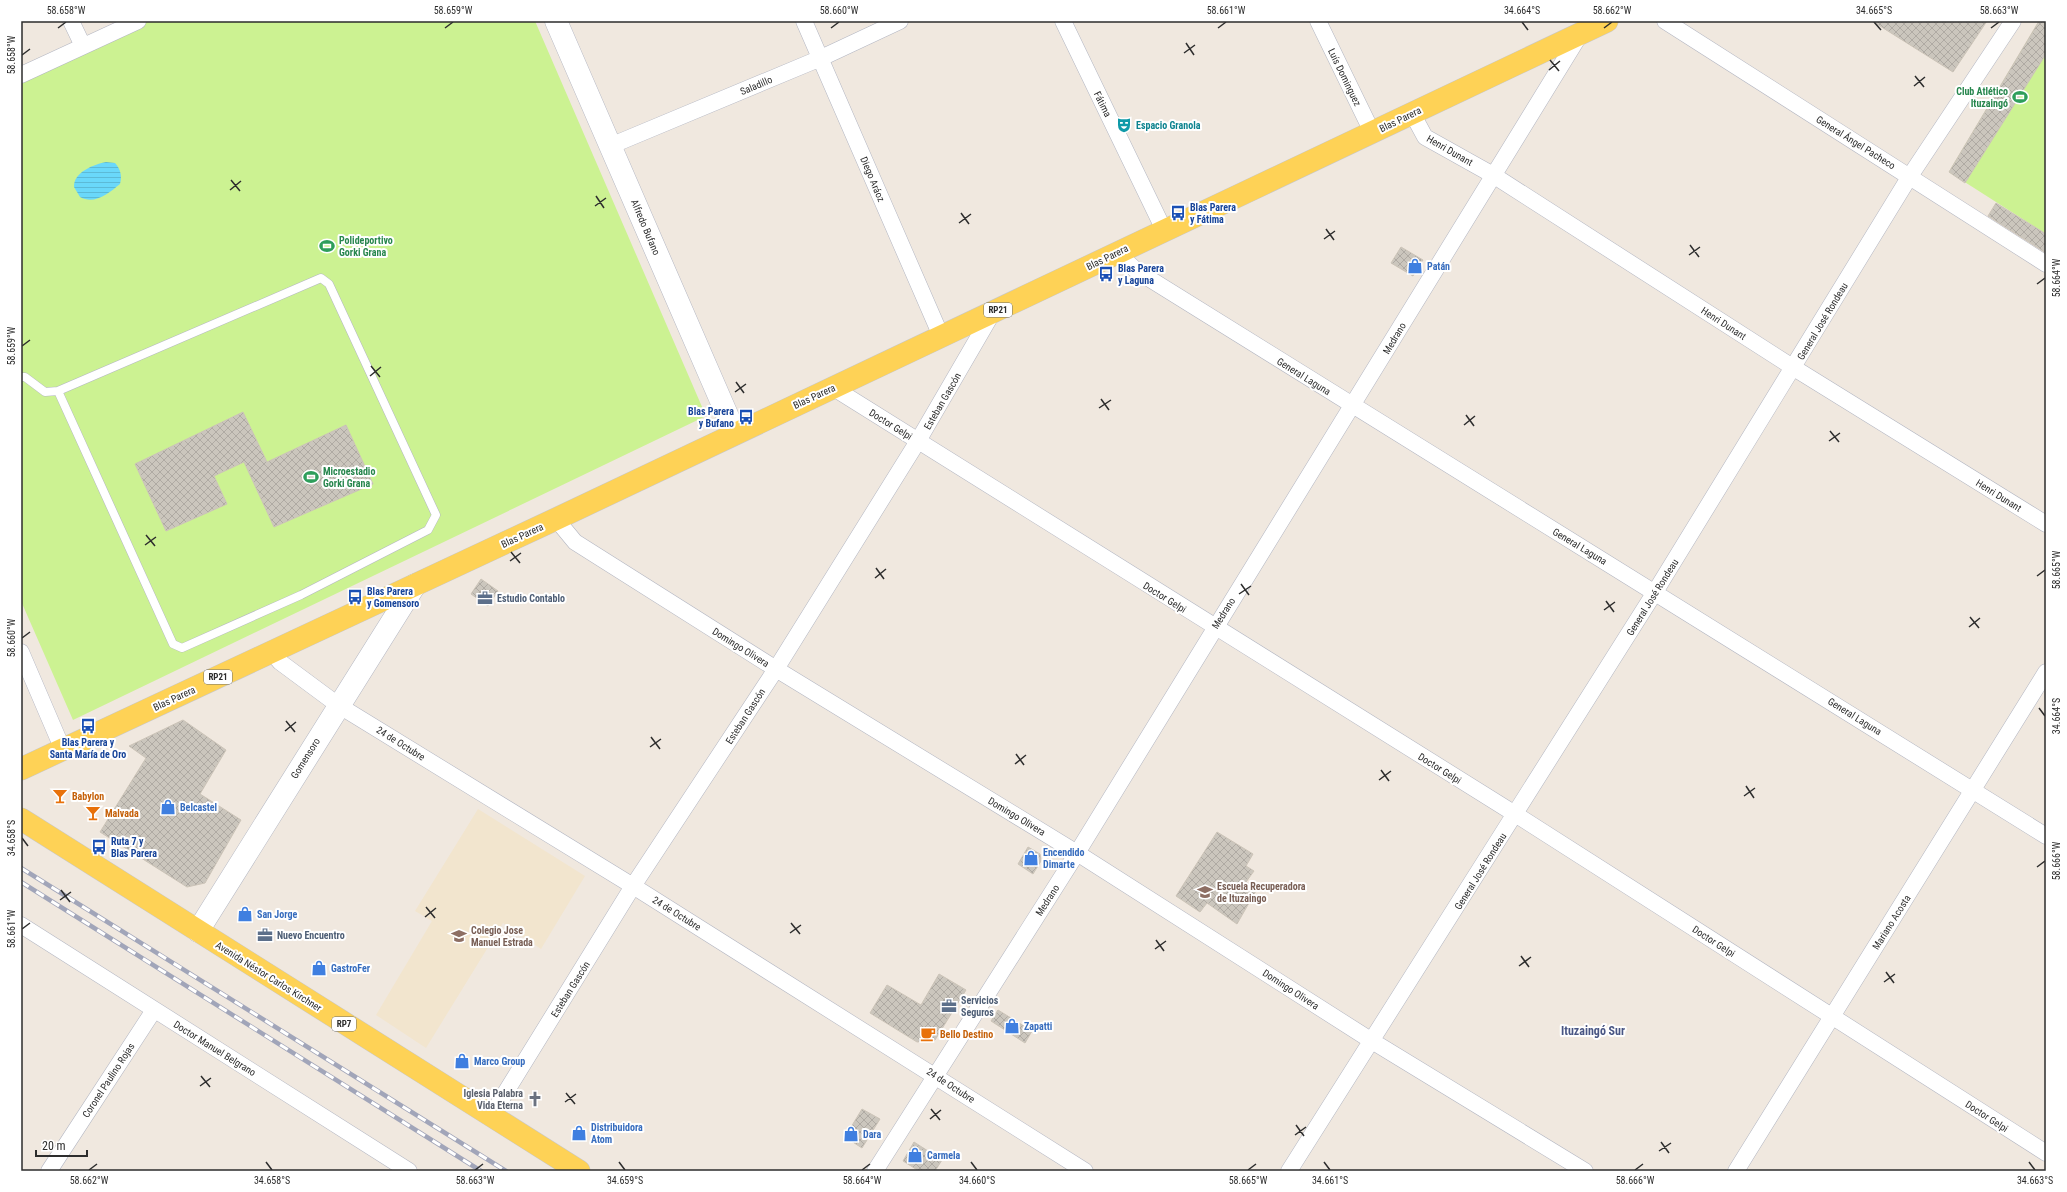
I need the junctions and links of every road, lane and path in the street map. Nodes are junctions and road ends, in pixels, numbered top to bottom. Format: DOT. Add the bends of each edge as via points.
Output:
graph roads {
  1 [pos="71,21"];
  2 [pos="138,21"];
  3 [pos="556,21"];
  4 [pos="804,21"];
  5 [pos="900,21"];
  6 [pos="1063,21"];
  7 [pos="1318,21"];
  8 [pos="1607,21"];
  9 [pos="1665,21"];
  10 [pos="2012,21"];
  11 [pos="1581,33"];
  12 [pos="83,46"];
  13 [pos="821,58"];
  14 [pos="21,75"];
  15 [pos="1412,113"];
  16 [pos="1372,132"];
  17 [pos="610,146"];
  18 [pos="1493,175"];
  19 [pos="1910,176"];
  20 [pos="1164,230"];
  21 [pos="1116,252"];
  22 [pos="2046,264"];
  23 [pos="993,312"];
  24 [pos="941,336"];
  25 [pos="1794,368"];
  26 [pos="21,377"];
  27 [pos="832,387"];
  28 [pos="58,391"];
  29 [pos="1352,406"];
  30 [pos="735,433"];
  31 [pos="918,441"];
  32 [pos="556,519"];
  33 [pos="2046,524"];
  34 [pos="415,585"];
  35 [pos="1655,592"];
  36 [pos="1214,627"];
  37 [pos="21,652"];
  38 [pos="271,652"];
  39 [pos="776,669"];
  40 [pos="2046,672"];
  41 [pos="338,704"];
  42 [pos="63,750"];
  43 [pos="21,769"];
  44 [pos="1972,789"];
  45 [pos="1515,814"];
  46 [pos="21,819"];
  47 [pos="2046,836"];
  48 [pos="1077,852"];
  49 [pos="633,886"];
  50 [pos="21,925"];
  51 [pos="198,931"];
  52 [pos="154,1010"];
  53 [pos="1832,1016"];
  54 [pos="1372,1041"];
  55 [pos="935,1075"];
  56 [pos="491,1116"];
  57 [pos="2046,1153"];
  58 [pos="49,1171"];
  59 [pos="408,1171"];
  60 [pos="579,1171"];
  61 [pos="876,1171"];
  62 [pos="1085,1171"];
  63 [pos="1289,1171"];
  64 [pos="1585,1171"];
  65 [pos="1736,1171"];
  1 -- 12 [label="street"];
  2 -- 12 [label="street"];
  3 -- 17 [label="street, Alfredo Bufano"];
  4 -- 13 [label="street, Diego Aráoz"];
  5 -- 13 [label="street, Saladillo"];
  6 -- 20 [label="street, Fátima"];
  7 -- 16 [label="street, Luís Dominguez"];
  8 -- 11 [label="main road, Blas Parera / RP21"];
  9 -- 19 [label="street, General Ángel Pacheco"];
  10 -- 19 [label="street, General José Rondeau"];
  11 -- 15 [label="main road, Blas Parera / RP21"];
  11 -- 18 [label="street, Medrano"];
  12 -- 14 [label="street"];
  13 -- 17 [label="street, Saladillo"];
  13 -- 24 [label="street, Diego Aráoz"];
  15 -- 16 [label="main road, Blas Parera / RP21"];
  15 -- 18 [label="street, Henri Dunant" via="1425,137"];
  16 -- 20 [label="main road, Blas Parera / RP21"];
  17 -- 30 [label="street, Alfredo Bufano"];
  18 -- 25 [label="street, Henri Dunant"];
  18 -- 29 [label="street, Medrano"];
  19 -- 22 [label="street, General Ángel Pacheco"];
  19 -- 25 [label="street, General José Rondeau"];
  20 -- 21 [label="main road, Blas Parera / RP21"];
  21 -- 23 [label="main road, Blas Parera / RP21"];
  21 -- 29 [label="street, General Laguna" via="1137,271"];
  23 -- 24 [label="main road, Blas Parera / RP21"];
  23 -- 31 [label="street, Esteban Gascón"];
  24 -- 27 [label="main road, Blas Parera / RP21"];
  25 -- 33 [label="street, Henri Dunant"];
  25 -- 35 [label="street, General José Rondeau"];
  26 -- 28 [label="lane" via="25,377 45,392"];
  27 -- 30 [label="main road, Blas Parera / RP21"];
  27 -- 31 [label="street, Doctor Gelpi"];
  28 -- 28 [label="lane" via="320,278 329,284 436,515 428,530 301,595 182,648 173,644"];
  29 -- 35 [label="street, General Laguna"];
  29 -- 36 [label="street, Medrano"];
  30 -- 32 [label="main road, Blas Parera / RP21"];
  31 -- 36 [label="street, Doctor Gelpi"];
  31 -- 39 [label="street, Esteban Gascón"];
  32 -- 34 [label="main road, Blas Parera / RP21"];
  32 -- 39 [label="street, Domingo Olivera" via="575,542"];
  34 -- 38 [label="main road, Blas Parera / RP21"];
  34 -- 41 [label="street, Gomensoro"];
  35 -- 44 [label="street, General Laguna"];
  35 -- 45 [label="street, General José Rondeau"];
  36 -- 45 [label="street, Doctor Gelpi"];
  36 -- 48 [label="street, Medrano"];
  37 -- 42 [label="street"];
  38 -- 41 [label="street, 24 de Octubre" via="280,662"];
  38 -- 42 [label="main road, Blas Parera / RP21"];
  39 -- 48 [label="street, Domingo Olivera"];
  39 -- 49 [label="street, Esteban Gascón"];
  40 -- 44 [label="street, Mariano Acosta"];
  41 -- 49 [label="street, 24 de Octubre"];
  41 -- 51 [label="street, Gomensoro"];
  42 -- 43 [label="main road, Blas Parera / RP21"];
  44 -- 47 [label="street, General Laguna"];
  44 -- 53 [label="street, Mariano Acosta"];
  45 -- 53 [label="street, Doctor Gelpi"];
  45 -- 54 [label="street, General José Rondeau"];
  46 -- 51 [label="main road, Avenida Néstor Carlos Kirchner / RP7"];
  48 -- 54 [label="street, Domingo Olivera"];
  48 -- 55 [label="street, Medrano"];
  49 -- 55 [label="street, 24 de Octubre"];
  49 -- 56 [label="street, Esteban Gascón"];
  50 -- 52 [label="street, Doctor Manuel Belgrano"];
  51 -- 56 [label="main road, Avenida Néstor Carlos Kirchner / RP7"];
  52 -- 58 [label="street, Coronel Paulino Rojas"];
  52 -- 59 [label="street, Doctor Manuel Belgrano"];
  53 -- 57 [label="street, Doctor Gelpi"];
  53 -- 65 [label="street, Mariano Acosta"];
  54 -- 63 [label="street, General José Rondeau"];
  54 -- 64 [label="street, Domingo Olivera"];
  55 -- 61 [label="street, Medrano"];
  55 -- 62 [label="street, 24 de Octubre"];
  56 -- 60 [label="main road, Avenida Néstor Carlos Kirchner / RP7"];
}
